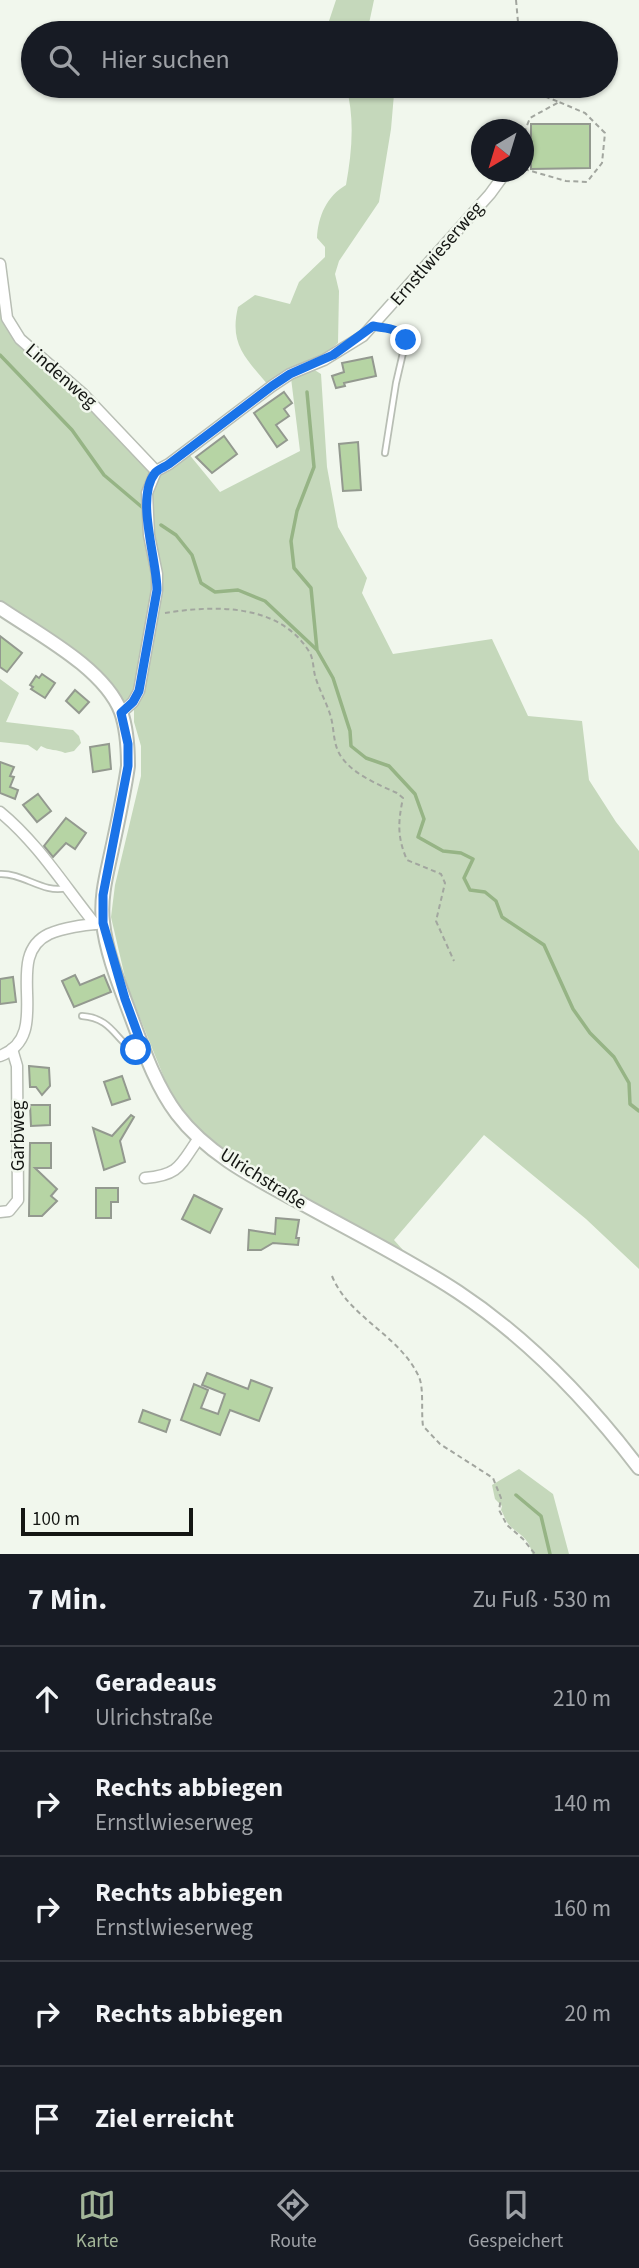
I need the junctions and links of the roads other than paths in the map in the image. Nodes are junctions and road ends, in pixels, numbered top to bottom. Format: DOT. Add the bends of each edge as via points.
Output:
graph roads {
  1 [pos="499,182"];
  2 [pos="0,264"];
  3 [pos="373,326"];
  4 [pos="384,453"];
  5 [pos="156,471"];
  6 [pos="0,608"];
  7 [pos="121,713"];
  8 [pos="0,812"];
  9 [pos="0,874"];
  10 [pos="66,888"];
  11 [pos="99,924"];
  12 [pos="82,1016"];
  13 [pos="12,1049"];
  14 [pos="144,1051"];
  15 [pos="0,1056"];
  16 [pos="199,1138"];
  17 [pos="145,1178"];
  18 [pos="0,1212"];
  19 [pos="639,1468"];
  1 -- 3 [label="street, Ernstlwieserweg"];
  2 -- 5 [label="street, Lindenweg" via="7,318 20,340 83,394"];
  3 -- 4 [label="lane" via="394,329 406,340"];
  3 -- 5 [label="street, Ernstlwieserweg" via="333,355 272,386"];
  5 -- 7 [label="street" via="148,493 149,535 157,574 154,615 139,691"];
  6 -- 7 [label="street, Ulrichstraße" via="86,669 102,683"];
  7 -- 11 [label="street, Ulrichstraße" via="128,766"];
  8 -- 10 [label="street"];
  9 -- 10 [label="lane"];
  10 -- 11 [label="street"];
  11 -- 13 [label="street" via="47,934 31,948 24,967 27,1017"];
  11 -- 14 [label="street, Ulrichstraße"];
  12 -- 14 [label="lane" via="102,1020 130,1047"];
  13 -- 15 [label="street"];
  13 -- 18 [label="street, Garbweg" via="17,1066 18,1200 9,1211"];
  14 -- 16 [label="street, Ulrichstraße" via="177,1114"];
  16 -- 17 [label="street" via="174,1171"];
  16 -- 19 [label="street, Ulrichstraße" via="236,1166 432,1276 484,1311 567,1383"];
}
